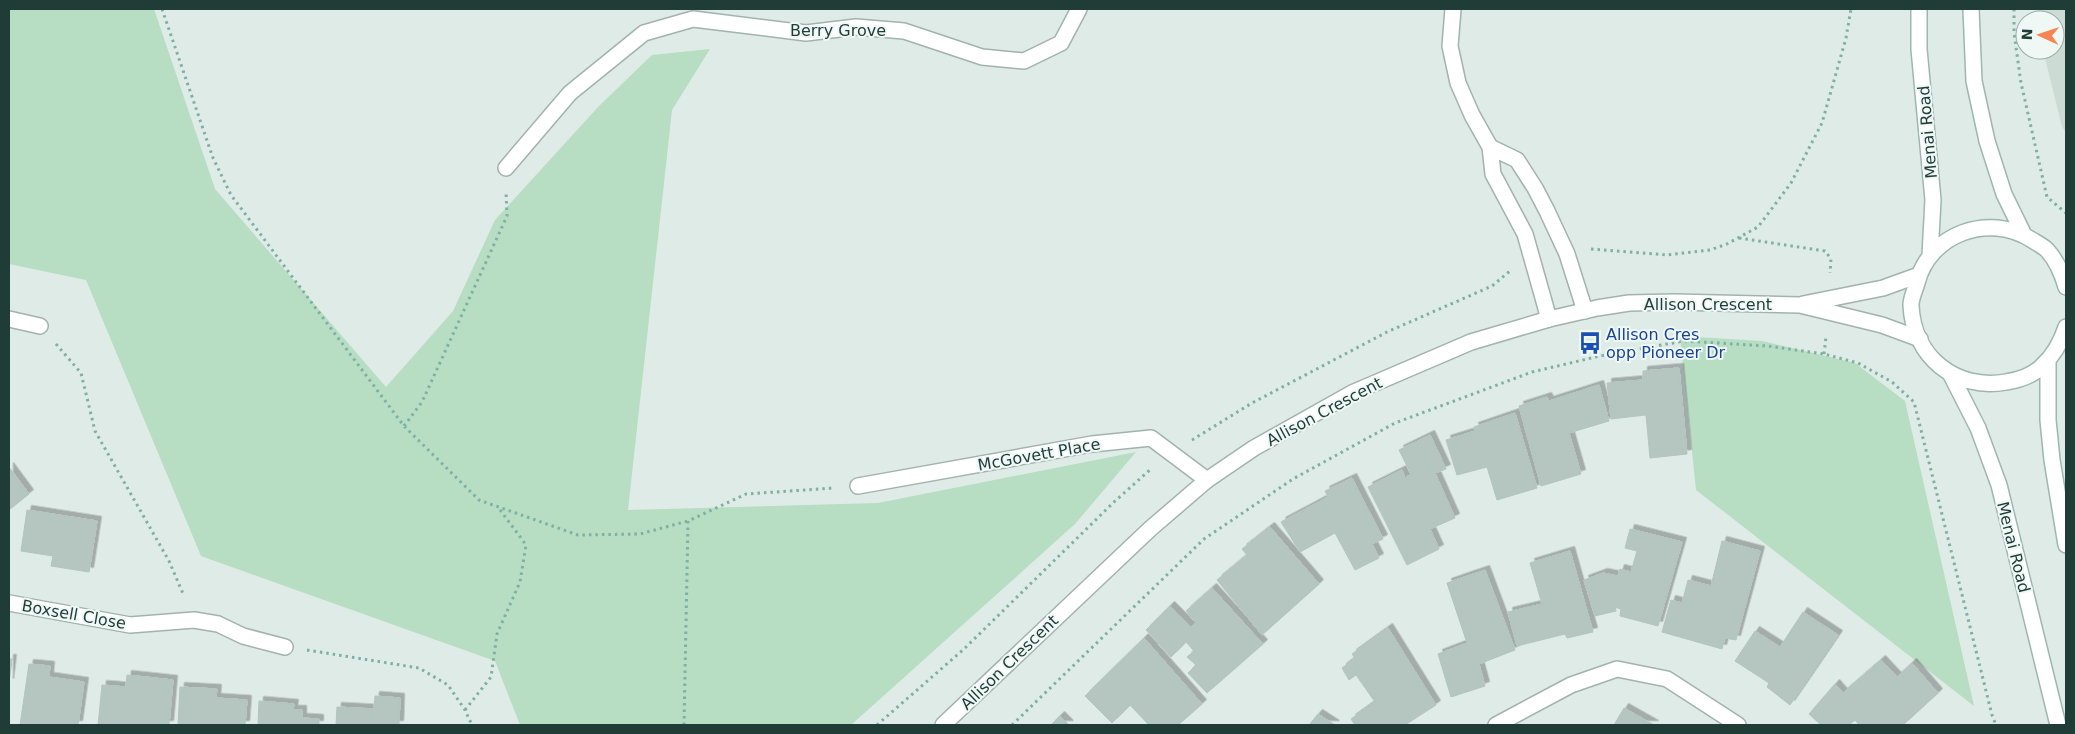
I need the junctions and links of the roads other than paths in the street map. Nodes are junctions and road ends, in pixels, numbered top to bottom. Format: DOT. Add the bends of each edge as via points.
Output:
graph roads {
  1 [pos="1078,9"];
  2 [pos="1453,9"];
  3 [pos="1919,9"];
  4 [pos="1971,9"];
  5 [pos="1490,146"];
  6 [pos="506,168"];
  7 [pos="2024,235"];
  8 [pos="1930,255"];
  9 [pos="1919,275"];
  10 [pos="2065,280"];
  11 [pos="1828,305"];
  12 [pos="1585,311"];
  13 [pos="9,318"];
  14 [pos="1549,319"];
  15 [pos="40,326"];
  16 [pos="2065,332"];
  17 [pos="1920,340"];
  18 [pos="2048,360"];
  19 [pos="1951,375"];
  20 [pos="1207,480"];
  21 [pos="858,486"];
  22 [pos="2066,545"];
  23 [pos="9,603"];
  24 [pos="286,647"];
  25 [pos="943,725"];
  26 [pos="1496,725"];
  27 [pos="1738,725"];
  28 [pos="2058,725"];
  1 -- 6 [label="street, Berry Grove" via="1062,43 1024,61 982,57 904,31 856,28 806,33 693,19 644,33 570,93"];
  2 -- 5 [label="street" via="1450,46 1458,83"];
  3 -- 8 [label="street, Menai Road" via="1919,49 1933,200"];
  4 -- 7 [label="street" via="1974,81 1986,141 2004,194"];
  5 -- 12 [label="street" via="1517,160 1543,203 1567,254"];
  5 -- 14 [label="street" via="1493,174 1525,234"];
  7 -- 8 [label="street" via="2001,228 1973,229 1950,237"];
  7 -- 10 [label="street" via="2046,249"];
  8 -- 9 [label="street"];
  9 -- 11 [label="street, Allison Crescent"];
  9 -- 17 [label="street" via="1911,304"];
  11 -- 12 [label="street, Allison Crescent" via="1629,303"];
  11 -- 17 [label="street"];
  12 -- 14 [label="street, Allison Crescent"];
  13 -- 15 [label="street"];
  14 -- 20 [label="street, Allison Crescent" via="1471,342 1352,393 1263,443"];
  16 -- 18 [label="street"];
  17 -- 19 [label="street" via="1928,355"];
  18 -- 19 [label="street" via="2020,379 1993,384"];
  18 -- 22 [label="street" via="2048,420"];
  19 -- 28 [label="street, Menai Road" via="1978,428 1999,485"];
  20 -- 21 [label="street, McGovett Place" via="1151,438 1092,444"];
  20 -- 25 [label="street, Allison Crescent" via="1150,529"];
  23 -- 24 [label="street, Boxsell Close" via="130,625 194,620 218,624 243,636"];
  26 -- 27 [label="street" via="1571,685 1617,669 1667,679"];
}
